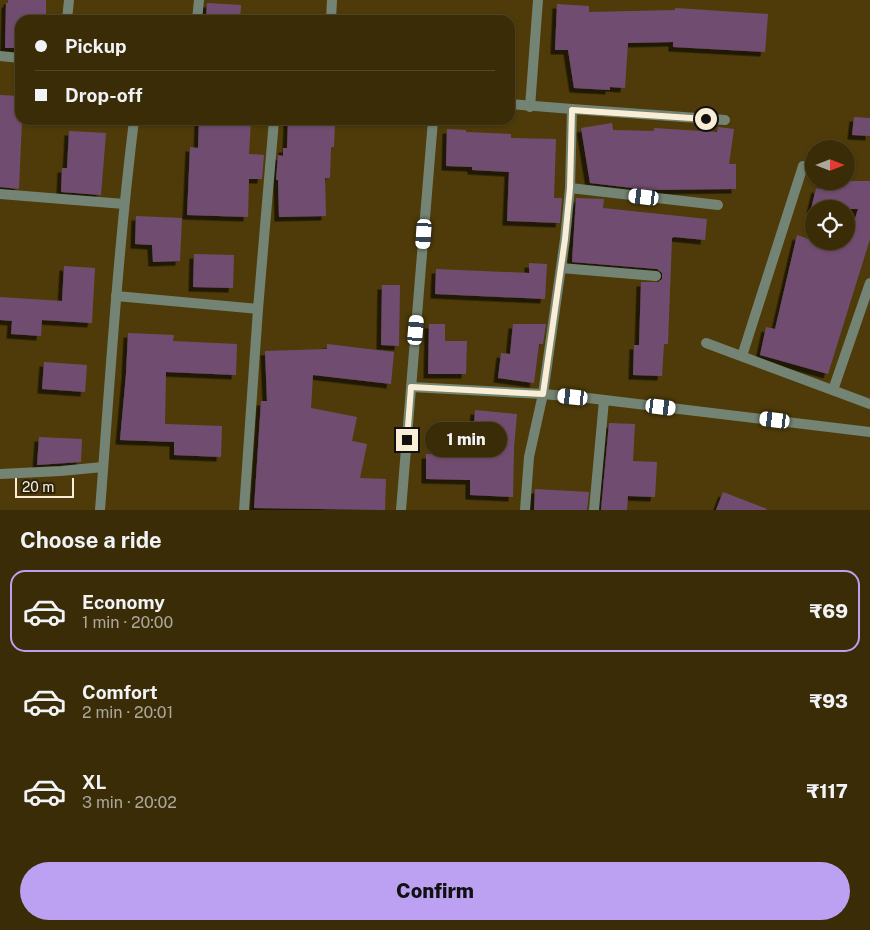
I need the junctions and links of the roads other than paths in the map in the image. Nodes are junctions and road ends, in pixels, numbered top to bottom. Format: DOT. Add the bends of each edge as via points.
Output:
graph roads {
  1 [pos="69,0"];
  2 [pos="199,0"];
  3 [pos="332,0"];
  4 [pos="538,0"];
  5 [pos="68,15"];
  6 [pos="198,15"];
  7 [pos="331,15"];
  8 [pos="0,56"];
  9 [pos="15,58"];
  10 [pos="515,104"];
  11 [pos="530,106"];
  12 [pos="572,110"];
  13 [pos="725,120"];
  14 [pos="133,125"];
  15 [pos="274,125"];
  16 [pos="433,125"];
  17 [pos="803,166"];
  18 [pos="570,188"];
  19 [pos="0,194"];
  20 [pos="124,204"];
  21 [pos="718,205"];
  22 [pos="561,268"];
  23 [pos="656,276"];
  24 [pos="870,283"];
  25 [pos="116,296"];
  26 [pos="258,309"];
  27 [pos="706,343"];
  28 [pos="742,356"];
  29 [pos="411,387"];
  30 [pos="833,390"];
  31 [pos="543,394"];
  32 [pos="604,400"];
  33 [pos="870,404"];
  34 [pos="870,432"];
  35 [pos="104,467"];
  36 [pos="0,474"];
  37 [pos="100,510"];
  38 [pos="244,510"];
  39 [pos="401,510"];
  40 [pos="525,510"];
  41 [pos="594,510"];
  1 -- 5 [label="street"];
  2 -- 6 [label="street"];
  3 -- 7 [label="street"];
  4 -- 11 [label="street"];
  8 -- 9 [label="street"];
  10 -- 11 [label="street"];
  11 -- 12 [label="street"];
  12 -- 13 [label="street"];
  12 -- 18 [label="street"];
  14 -- 20 [label="street"];
  15 -- 26 [label="street"];
  16 -- 29 [label="street"];
  17 -- 28 [label="street"];
  18 -- 21 [label="street"];
  18 -- 22 [label="street"];
  19 -- 20 [label="street"];
  20 -- 25 [label="street"];
  22 -- 23 [label="street"];
  22 -- 31 [label="street"];
  24 -- 30 [label="street"];
  25 -- 26 [label="street"];
  25 -- 35 [label="street"];
  26 -- 38 [label="street"];
  27 -- 28 [label="street"];
  28 -- 30 [label="street"];
  29 -- 31 [label="street"];
  29 -- 39 [label="street"];
  30 -- 33 [label="street"];
  31 -- 32 [label="street"];
  31 -- 40 [label="street" via="529,457"];
  32 -- 34 [label="street"];
  32 -- 41 [label="street"];
  35 -- 36 [label="street"];
  35 -- 37 [label="street"];
}
